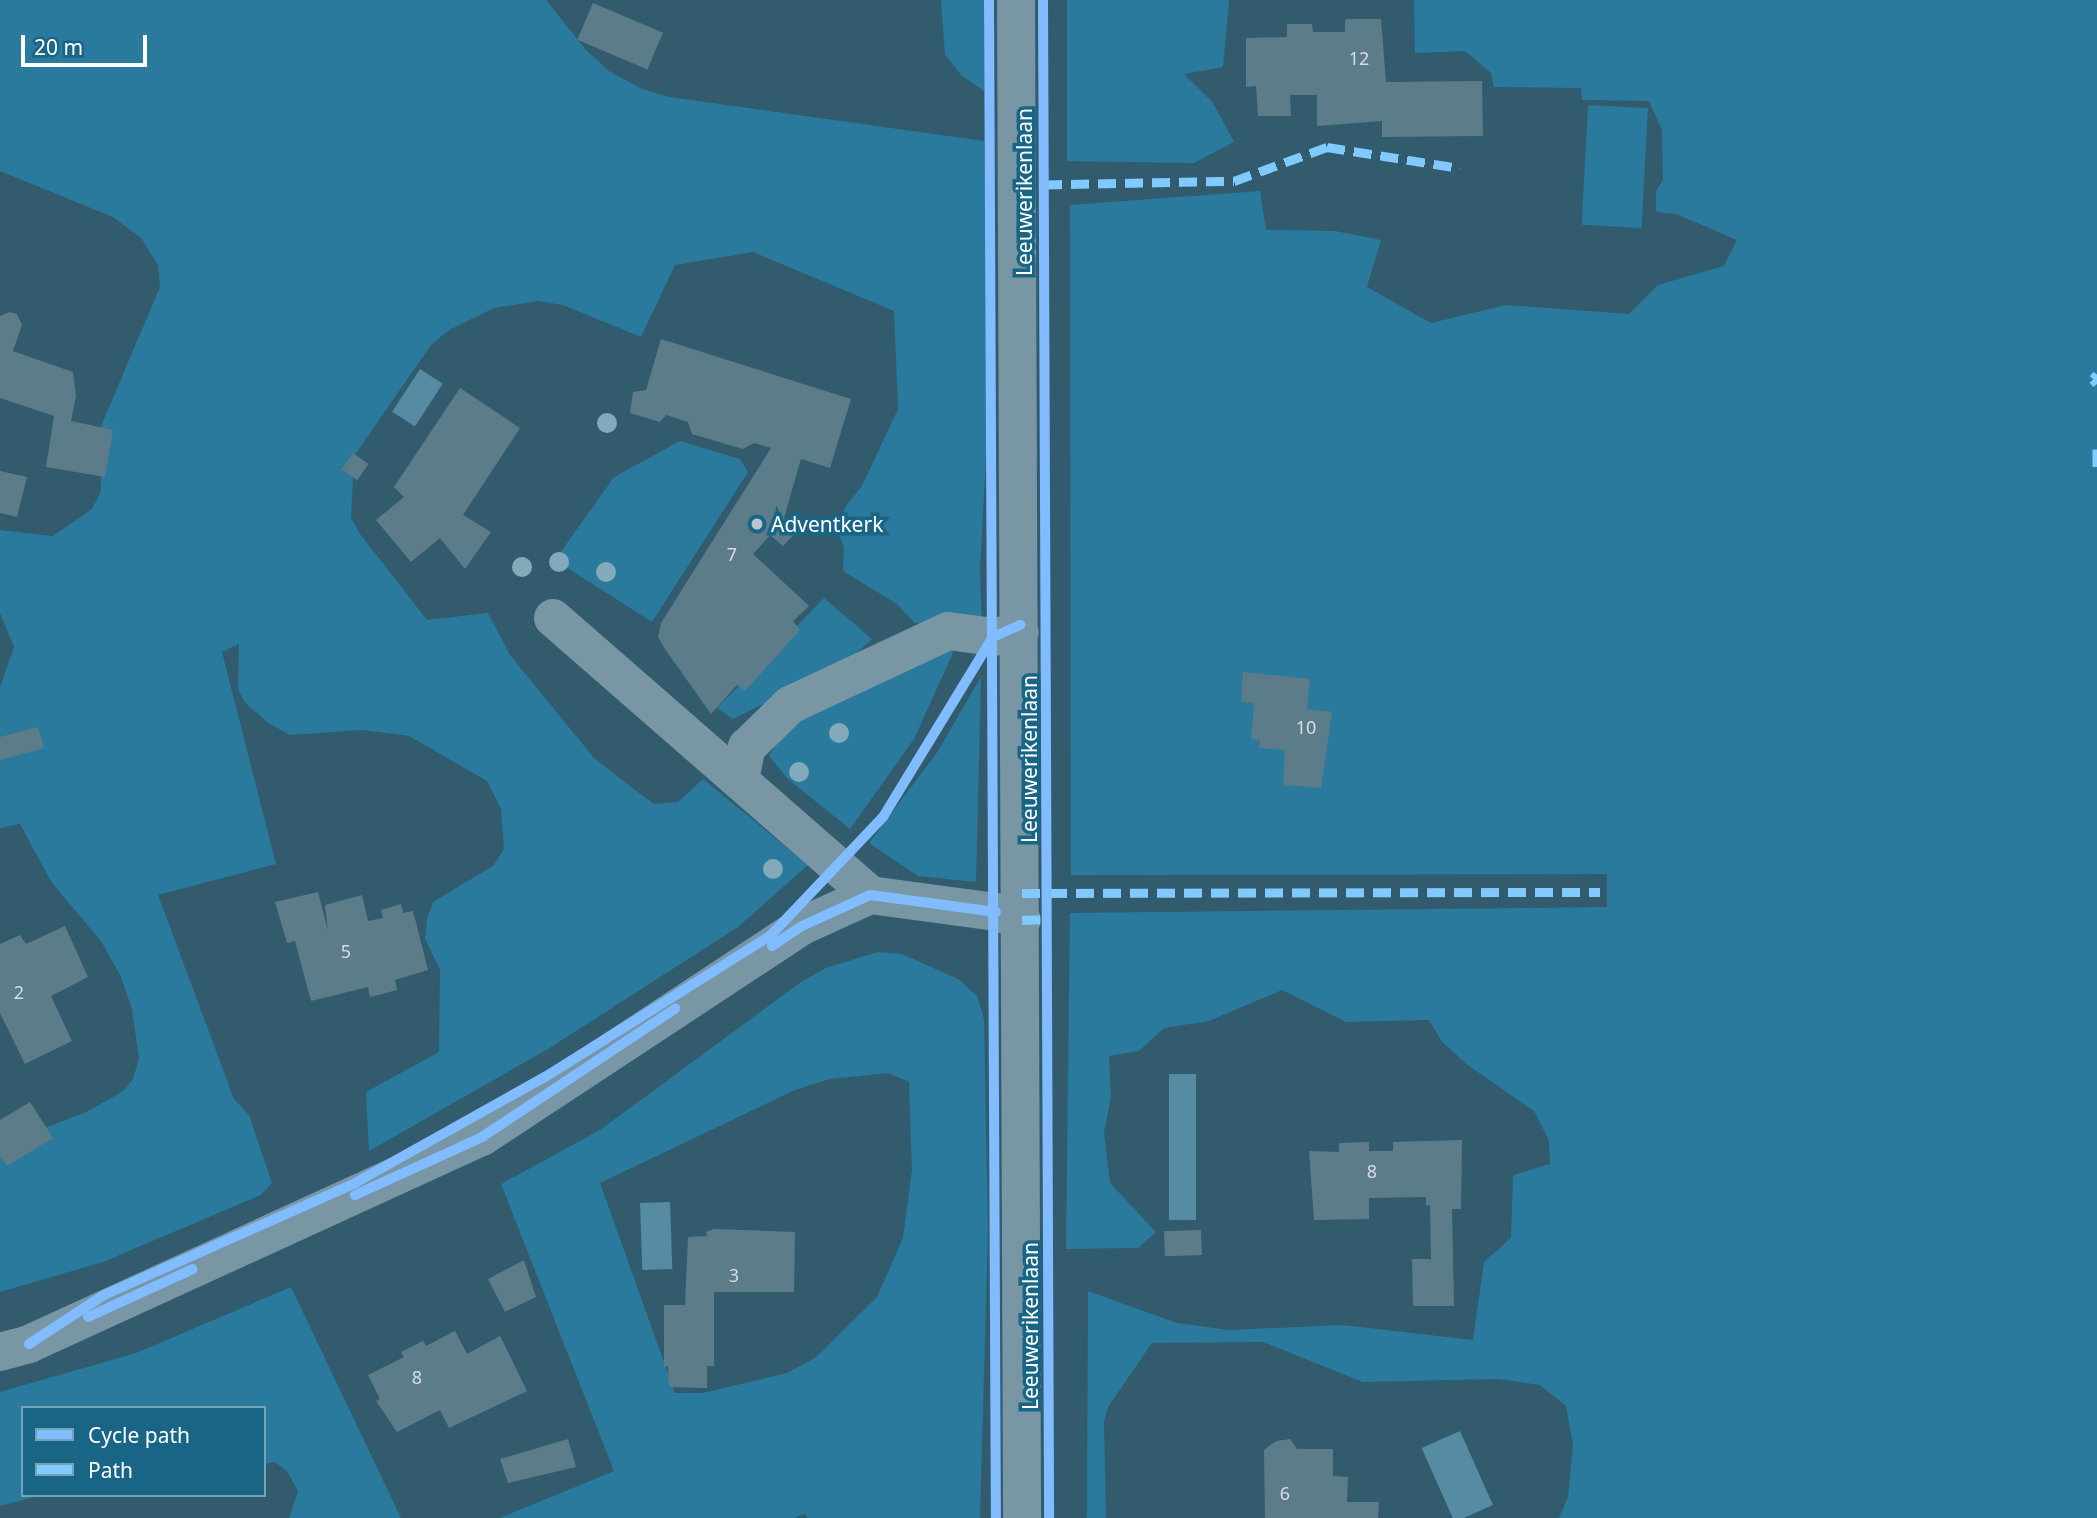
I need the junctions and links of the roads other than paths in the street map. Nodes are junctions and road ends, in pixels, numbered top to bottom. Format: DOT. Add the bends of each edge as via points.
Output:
graph roads {
  1 [pos="1016,0"];
  2 [pos="553,618"];
  3 [pos="1020,632"];
  4 [pos="740,779"];
  5 [pos="870,895"];
  6 [pos="1022,920"];
  7 [pos="10,1344"];
  8 [pos="1022,1518"];
  1 -- 3 [label="street, Leeuwerikenlaan"];
  2 -- 4 [label="street"];
  3 -- 4 [label="street" via="993,637 948,631 790,705 747,747"];
  3 -- 6 [label="street, Leeuwerikenlaan"];
  4 -- 5 [label="street"];
  5 -- 6 [label="street" via="996,912"];
  5 -- 7 [label="street" via="802,926 482,1137"];
  6 -- 8 [label="street, Leeuwerikenlaan"];
}
